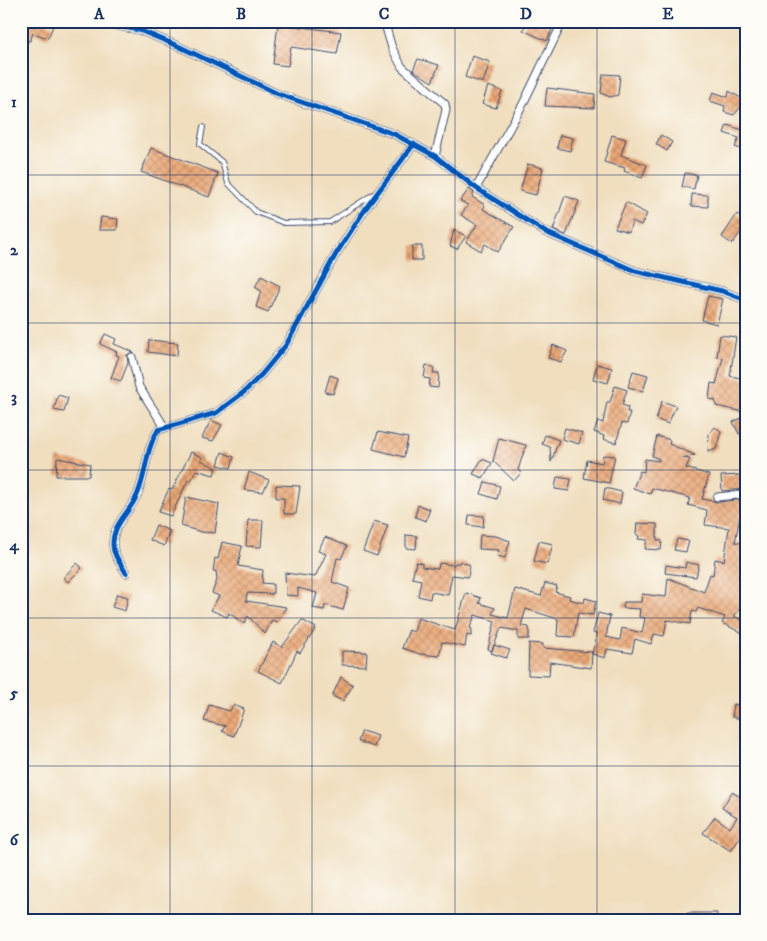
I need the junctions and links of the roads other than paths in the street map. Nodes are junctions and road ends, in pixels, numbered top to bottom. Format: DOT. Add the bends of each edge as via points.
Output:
graph roads {
  1 [pos="92,21"];
  2 [pos="384,21"];
  3 [pos="563,21"];
  4 [pos="202,127"];
  5 [pos="414,144"];
  6 [pos="435,156"];
  7 [pos="476,188"];
  8 [pos="379,190"];
  9 [pos="746,300"];
  10 [pos="132,357"];
  11 [pos="164,426"];
  12 [pos="746,494"];
  13 [pos="717,497"];
  14 [pos="126,573"];
  1 -- 5 [label="street" via="139,30 278,94"];
  2 -- 6 [label="street" via="402,67 445,104"];
  3 -- 7 [label="street" via="523,104"];
  4 -- 8 [label="lane" via="200,144 222,162 228,183 256,212 284,223 330,222"];
  5 -- 6 [label="street"];
  5 -- 8 [label="street"];
  6 -- 7 [label="street"];
  7 -- 9 [label="street" via="545,232 635,271"];
  8 -- 11 [label="street" via="336,254 286,345 262,374 216,413"];
  10 -- 11 [label="street" via="139,386"];
  11 -- 14 [label="street" via="149,445 138,493 115,532 113,546"];
  12 -- 13 [label="street"];
}
